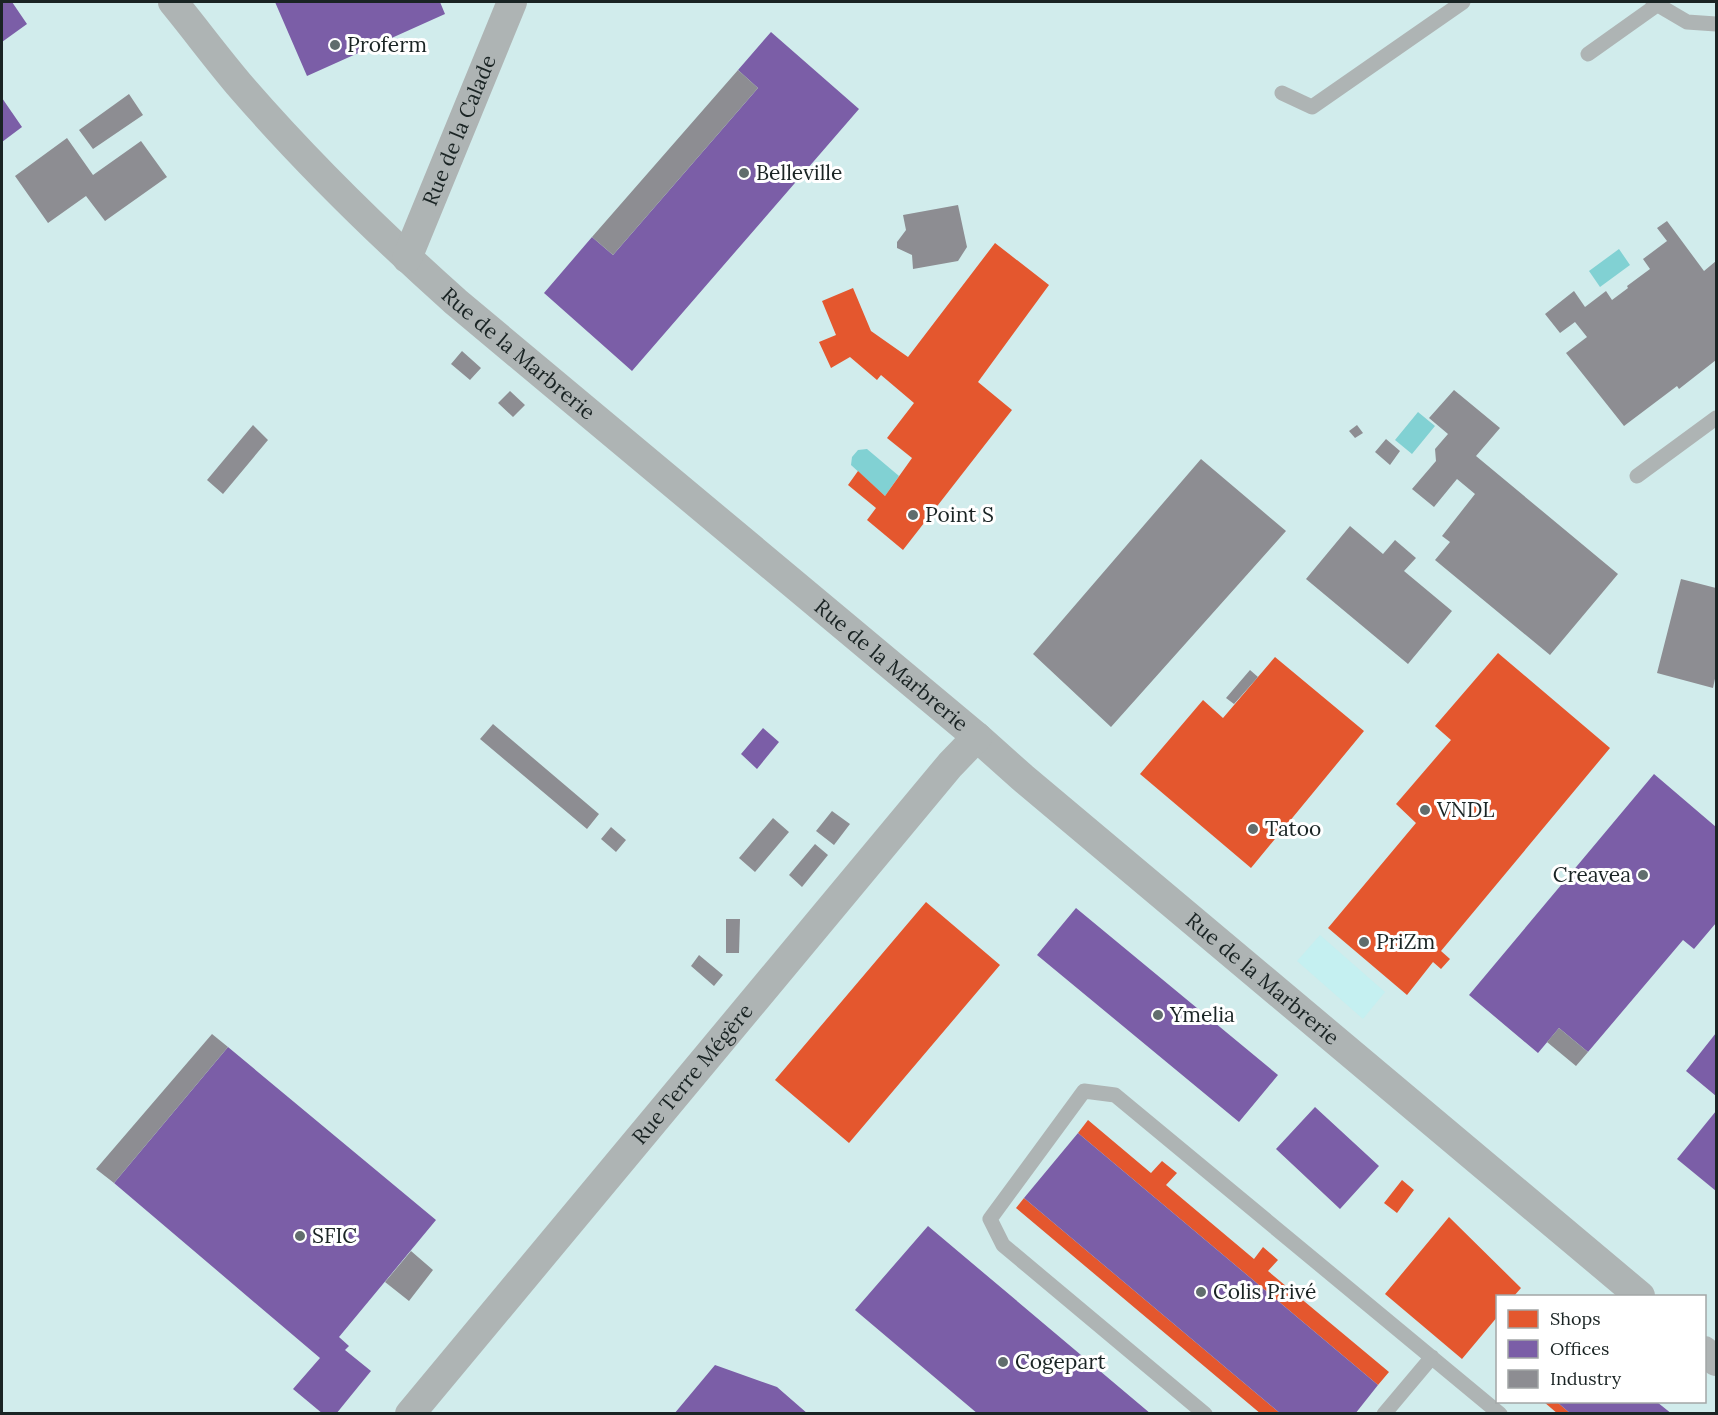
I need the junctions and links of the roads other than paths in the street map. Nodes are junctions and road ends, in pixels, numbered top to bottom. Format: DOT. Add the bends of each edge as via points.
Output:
graph roads {
  1 [pos="173,2"];
  2 [pos="512,2"];
  3 [pos="1463,2"];
  4 [pos="1655,3"];
  5 [pos="1716,24"];
  6 [pos="1588,54"];
  7 [pos="1282,93"];
  8 [pos="407,258"];
  9 [pos="1716,418"];
  10 [pos="1637,476"];
  11 [pos="977,737"];
  12 [pos="1639,1295"];
  13 [pos="1432,1357"];
  14 [pos="410,1413"];
  15 [pos="1205,1413"];
  16 [pos="1384,1413"];
  17 [pos="1500,1413"];
  1 -- 8 [label="street, Rue de la Marbrerie" via="242,87"];
  2 -- 8 [label="street, Rue de la Calade"];
  3 -- 7 [label="lane" via="1312,107"];
  4 -- 5 [label="lane" via="1687,22"];
  4 -- 6 [label="lane"];
  8 -- 11 [label="street, Rue de la Marbrerie"];
  9 -- 10 [label="lane"];
  11 -- 12 [label="street, Rue de la Marbrerie"];
  11 -- 14 [label="street, Rue Terre Mégère"];
  13 -- 15 [label="lane" via="1116,1095 1084,1091 990,1219 1003,1245"];
  13 -- 16 [label="lane"];
  13 -- 17 [label="lane"];
}
